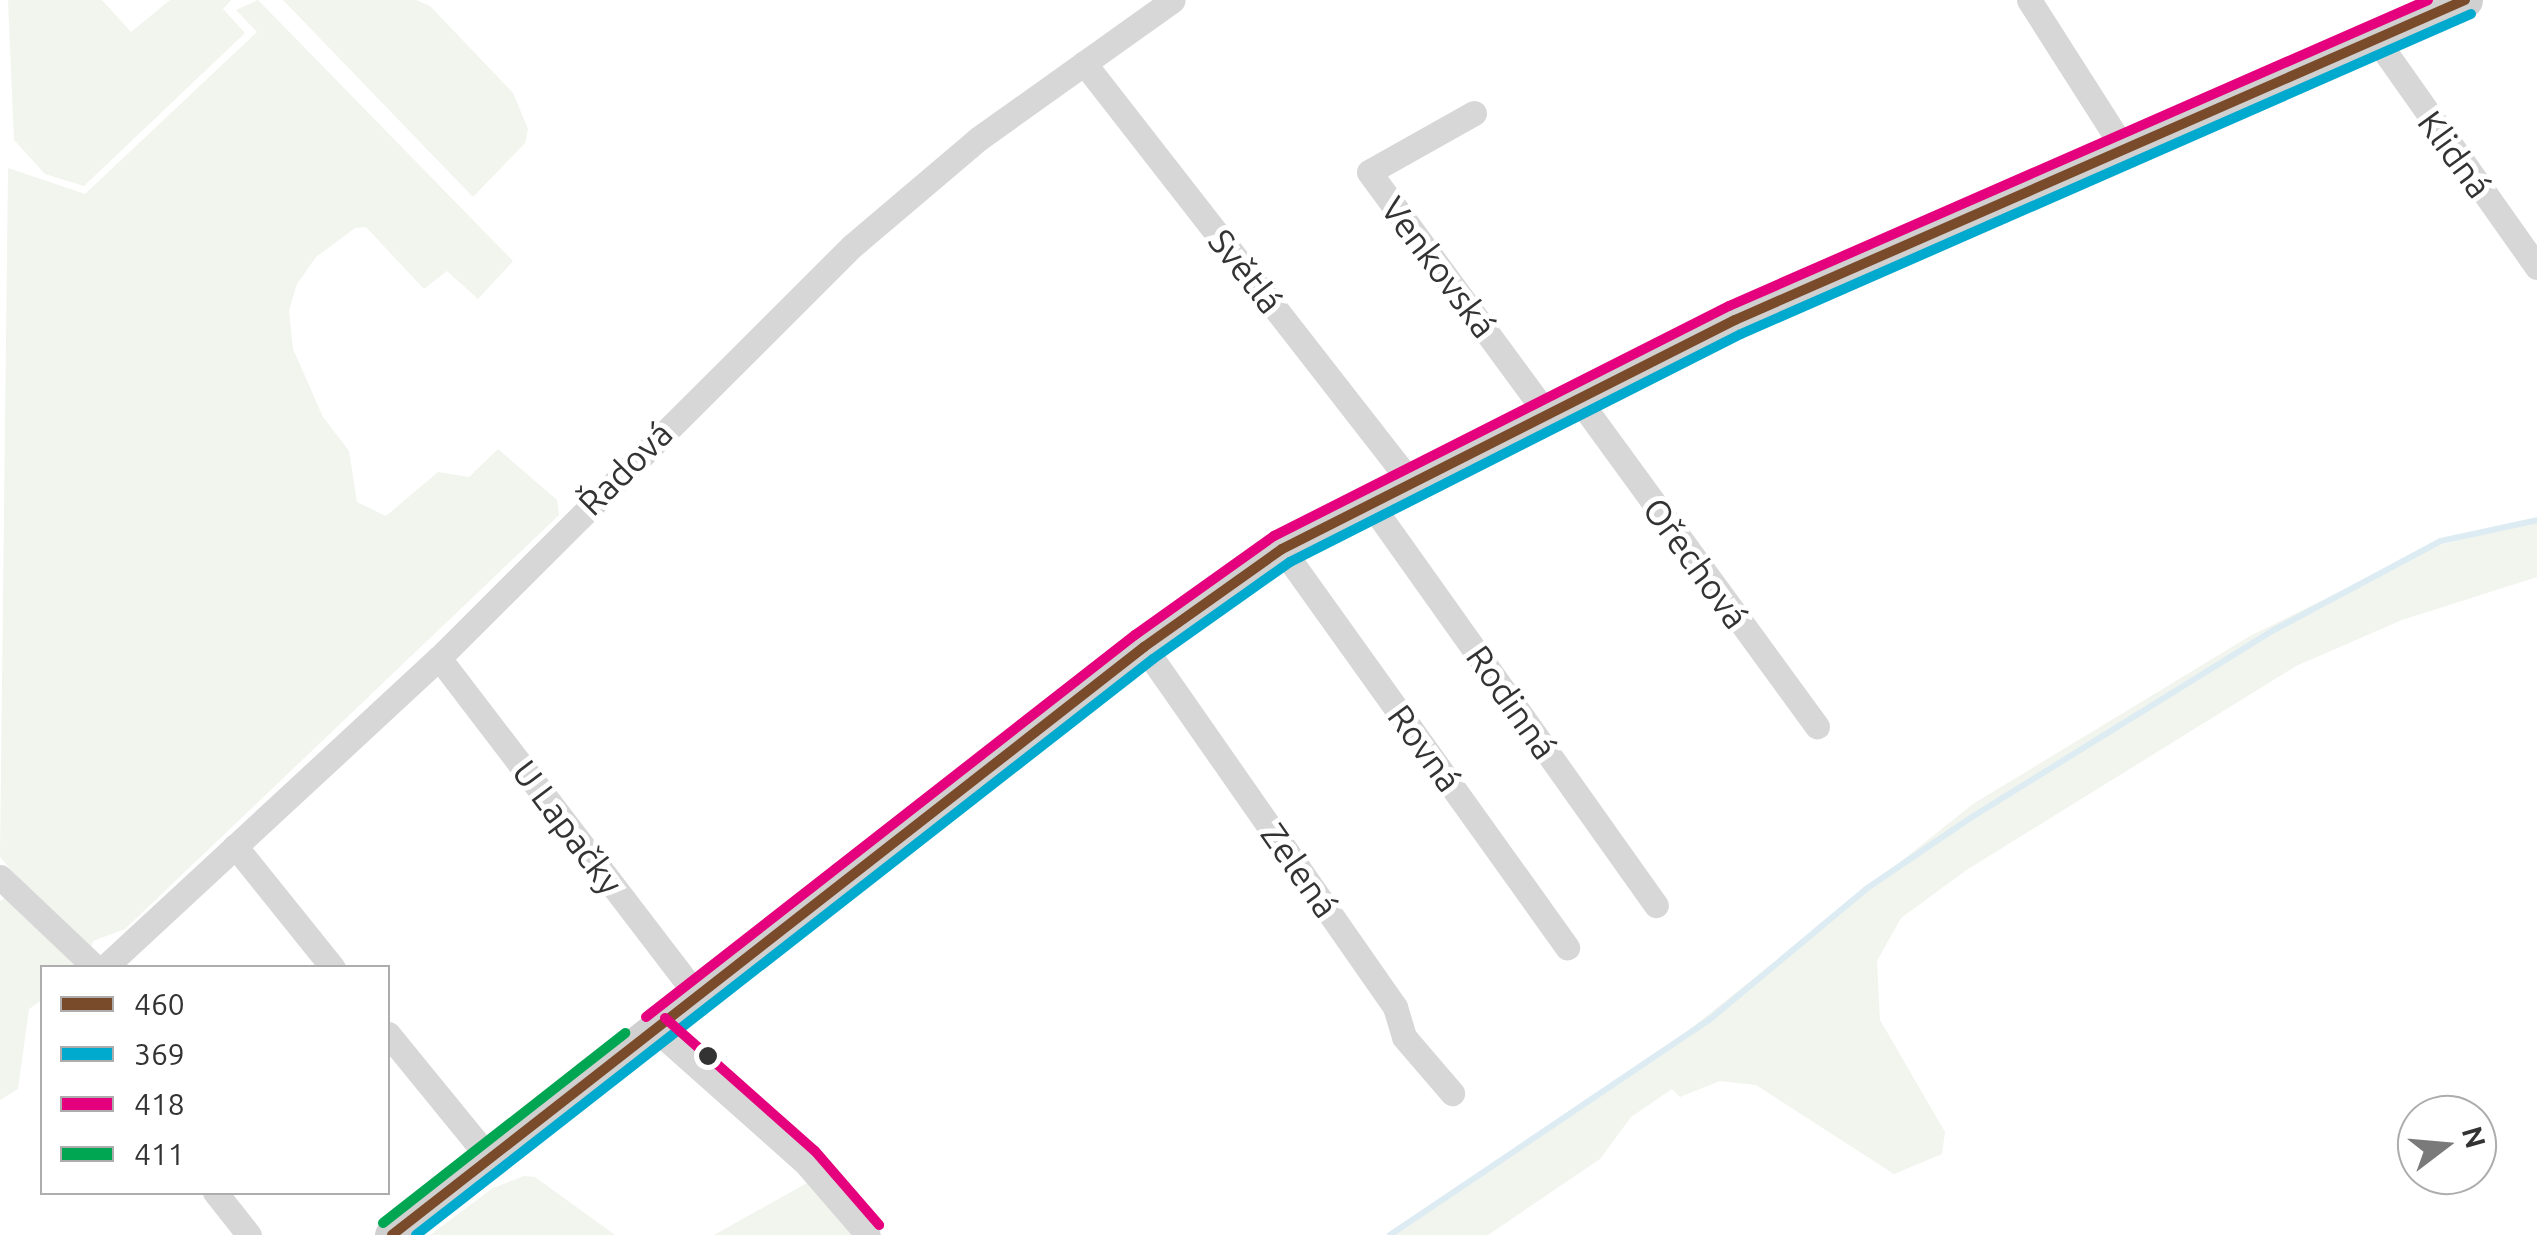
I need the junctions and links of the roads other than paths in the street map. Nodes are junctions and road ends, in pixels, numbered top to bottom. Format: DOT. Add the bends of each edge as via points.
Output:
graph roads {
  1 [pos="1174,0"];
  2 [pos="2029,0"];
  3 [pos="2465,0"];
  4 [pos="2376,39"];
  5 [pos="1084,63"];
  6 [pos="1474,113"];
  7 [pos="2124,149"];
  8 [pos="2537,267"];
  9 [pos="1560,404"];
  10 [pos="1408,480"];
  11 [pos="1368,500"];
  12 [pos="1282,548"];
  13 [pos="1144,647"];
  14 [pos="439,658"];
  15 [pos="1817,727"];
  16 [pos="235,846"];
  17 [pos="0,877"];
  18 [pos="1656,905"];
  19 [pos="1567,947"];
  20 [pos="97,965"];
  21 [pos="103,965"];
  22 [pos="332,965"];
  23 [pos="697,996"];
  24 [pos="654,1029"];
  25 [pos="390,1036"];
  26 [pos="1452,1093"];
  27 [pos="490,1159"];
  28 [pos="217,1195"];
  29 [pos="250,1235"];
  30 [pos="392,1235"];
  31 [pos="868,1235"];
  1 -- 5 [label="street, Řadová"];
  2 -- 7 [label="street"];
  3 -- 4 [label="main road"];
  4 -- 7 [label="main road"];
  4 -- 8 [label="street, Klidná"];
  5 -- 10 [label="street, Světlá"];
  5 -- 14 [label="street, Řadová" via="978,139 852,246"];
  6 -- 9 [label="street, Venkovská" via="1368,172"];
  7 -- 9 [label="main road"];
  9 -- 10 [label="main road"];
  9 -- 15 [label="street, Ořechová"];
  10 -- 11 [label="main road"];
  11 -- 12 [label="main road"];
  11 -- 18 [label="street, Rodinná"];
  12 -- 13 [label="main road"];
  12 -- 19 [label="street, Rovná"];
  13 -- 23 [label="main road"];
  13 -- 26 [label="street, Zelená" via="1396,1007 1404,1037"];
  14 -- 16 [label="street, Řadová"];
  14 -- 23 [label="street, U Lapačky"];
  16 -- 21 [label="street, Řadová"];
  16 -- 22 [label="street"];
  17 -- 20 [label="street"];
  23 -- 24 [label="main road"];
  24 -- 27 [label="main road"];
  24 -- 31 [label="street" via="805,1162"];
  25 -- 27 [label="street"];
  27 -- 30 [label="main road"];
  28 -- 29 [label="street"];
}
